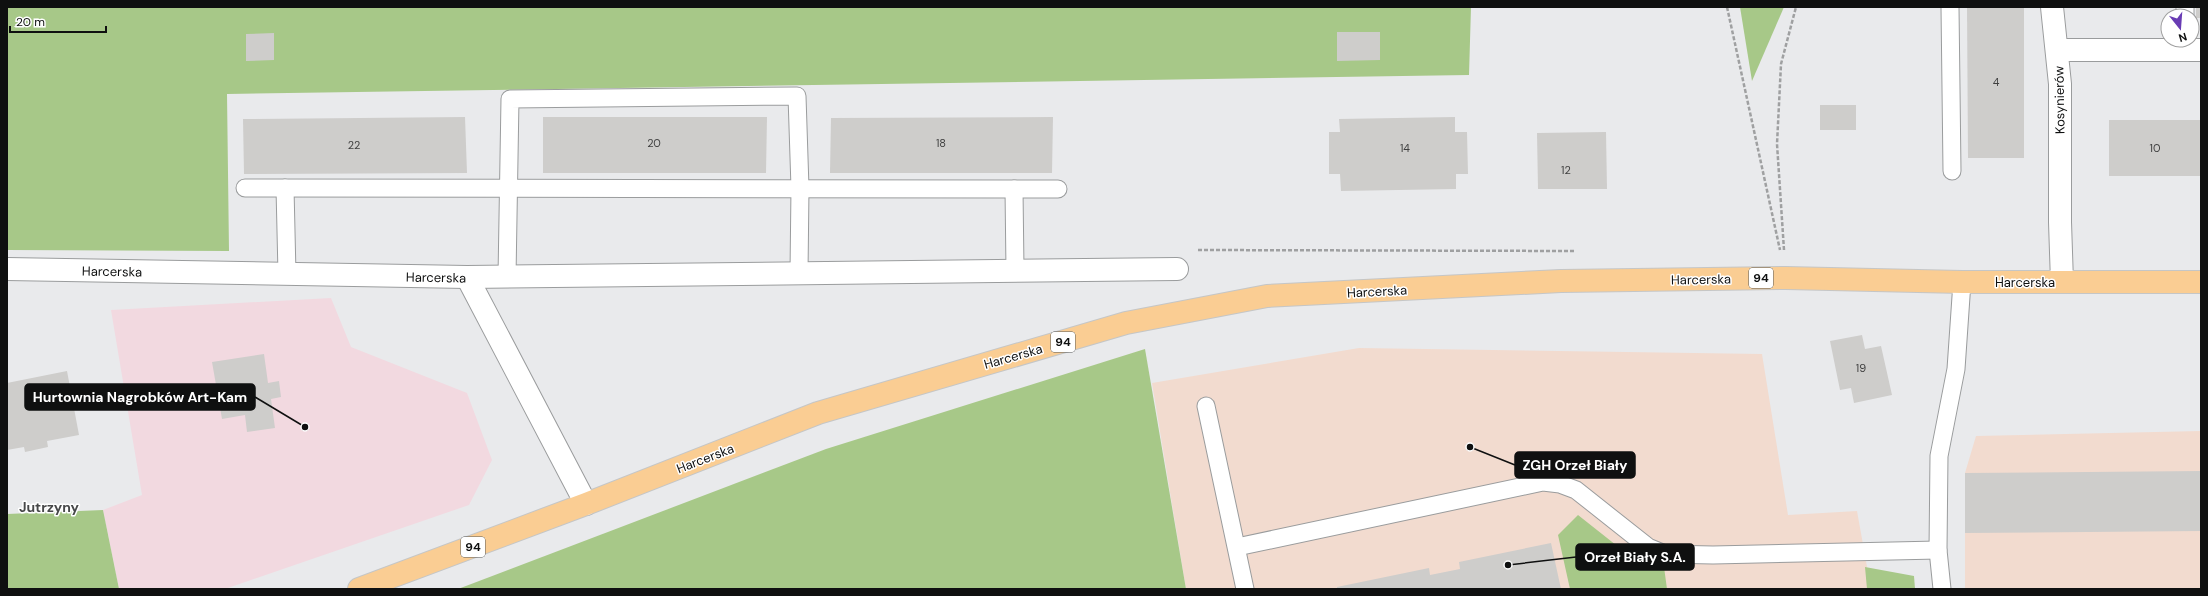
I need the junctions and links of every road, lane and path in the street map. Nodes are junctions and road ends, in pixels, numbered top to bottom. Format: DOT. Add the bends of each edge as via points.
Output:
graph roads {
  1 [pos="1727,7"];
  2 [pos="1796,7"];
  3 [pos="1950,7"];
  4 [pos="2052,7"];
  5 [pos="2160,47"];
  6 [pos="2057,50"];
  7 [pos="1952,171"];
  8 [pos="246,188"];
  9 [pos="285,188"];
  10 [pos="509,188"];
  11 [pos="800,188"];
  12 [pos="1014,189"];
  13 [pos="1058,189"];
  14 [pos="1190,250"];
  15 [pos="1580,251"];
  16 [pos="1772,251"];
  17 [pos="1780,251"];
  18 [pos="1177,268"];
  19 [pos="7,269"];
  20 [pos="1015,270"];
  21 [pos="799,273"];
  22 [pos="287,274"];
  23 [pos="467,277"];
  24 [pos="507,277"];
  25 [pos="1786,278"];
  26 [pos="1962,282"];
  27 [pos="2062,282"];
  28 [pos="2201,282"];
  29 [pos="1206,406"];
  30 [pos="586,504"];
  31 [pos="1237,547"];
  32 [pos="1938,550"];
  33 [pos="359,589"];
  34 [pos="1245,589"];
  35 [pos="1942,589"];
  1 -- 17 [label="path"];
  2 -- 25 [label="path" via="1781,64 1778,144"];
  3 -- 7 [label="lane"];
  4 -- 6 [label="street"];
  5 -- 6 [label="street, Kosynierów"];
  6 -- 27 [label="street, Kosynierów" via="2060,84"];
  8 -- 9 [label="lane"];
  9 -- 10 [label="lane"];
  9 -- 22 [label="lane"];
  10 -- 11 [label="lane"];
  10 -- 11 [label="lane" via="510,99 797,96"];
  10 -- 24 [label="lane"];
  11 -- 12 [label="lane"];
  11 -- 21 [label="lane"];
  12 -- 13 [label="lane"];
  12 -- 20 [label="lane"];
  14 -- 15 [label="path"];
  16 -- 17 [label="path"];
  17 -- 25 [label="path"];
  18 -- 20 [label="street, Harcerska"];
  19 -- 22 [label="street, Harcerska"];
  20 -- 21 [label="street, Harcerska"];
  21 -- 24 [label="street, Harcerska"];
  22 -- 23 [label="street, Harcerska"];
  23 -- 24 [label="street, Harcerska"];
  23 -- 30 [label="street"];
  25 -- 26 [label="main road, Harcerska / 94"];
  25 -- 30 [label="main road, Harcerska / 94" via="1561,281 1268,296 1126,323 818,413"];
  26 -- 27 [label="main road, Harcerska / 94"];
  26 -- 32 [label="lane" via="1956,369 1939,456"];
  27 -- 28 [label="main road, Harcerska / 94"];
  29 -- 31 [label="lane"];
  30 -- 33 [label="main road, 94"];
  31 -- 32 [label="lane" via="1543,482 1560,484 1576,490 1648,547 1665,554"];
  31 -- 34 [label="lane"];
  32 -- 35 [label="lane"];
}
